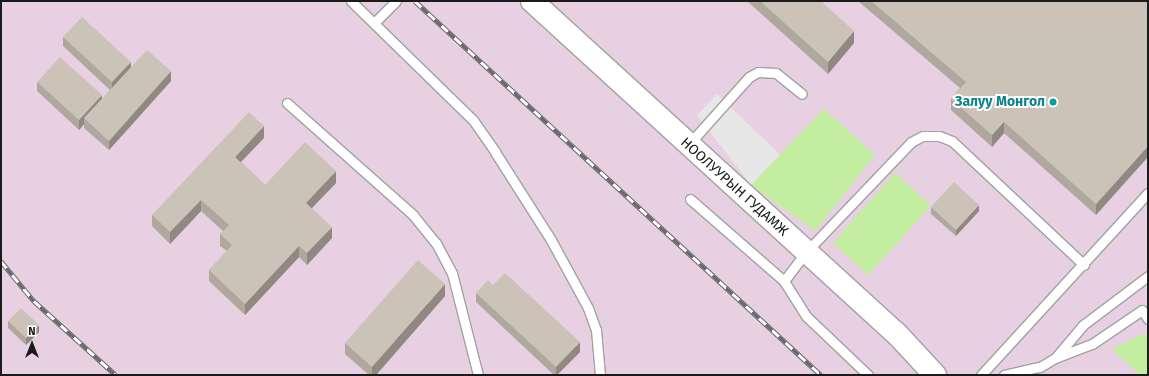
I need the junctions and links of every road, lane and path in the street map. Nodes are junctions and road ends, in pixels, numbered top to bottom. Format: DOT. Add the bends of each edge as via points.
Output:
graph roads {
  1 [pos="351,1"];
  2 [pos="396,1"];
  3 [pos="532,1"];
  4 [pos="374,23"];
  5 [pos="802,94"];
  6 [pos="287,103"];
  7 [pos="688,145"];
  8 [pos="1148,194"];
  9 [pos="690,199"];
  10 [pos="806,252"];
  11 [pos="1084,265"];
  12 [pos="1148,276"];
  13 [pos="784,280"];
  14 [pos="1145,309"];
  15 [pos="1148,319"];
  16 [pos="1055,358"];
  17 [pos="478,375"];
  18 [pos="600,375"];
  19 [pos="868,375"];
  20 [pos="935,375"];
  21 [pos="981,375"];
  22 [pos="1004,375"];
  1 -- 4 [label="lane"];
  2 -- 4 [label="lane"];
  3 -- 7 [label="street, НООЛУУРЫН ГУДАМЖ"];
  4 -- 18 [label="lane" via="473,120 518,187 588,308 596,330"];
  5 -- 7 [label="lane" via="776,73 758,72 749,77"];
  6 -- 17 [label="lane" via="413,215 436,243 452,273"];
  7 -- 10 [label="street, НООЛУУРЫН ГУДАМЖ"];
  8 -- 11 [label="lane"];
  9 -- 13 [label="lane"];
  10 -- 11 [label="lane" via="911,142 923,136 939,136 952,142"];
  10 -- 13 [label="lane"];
  10 -- 20 [label="street, НООЛУУРЫН ГУДАМЖ" via="897,334"];
  11 -- 21 [label="lane"];
  12 -- 16 [label="lane" via="1083,325"];
  13 -- 19 [label="lane" via="806,316"];
  14 -- 15 [label="lane"];
  14 -- 16 [label="lane" via="1092,344"];
  16 -- 22 [label="lane" via="1040,367"];
}
